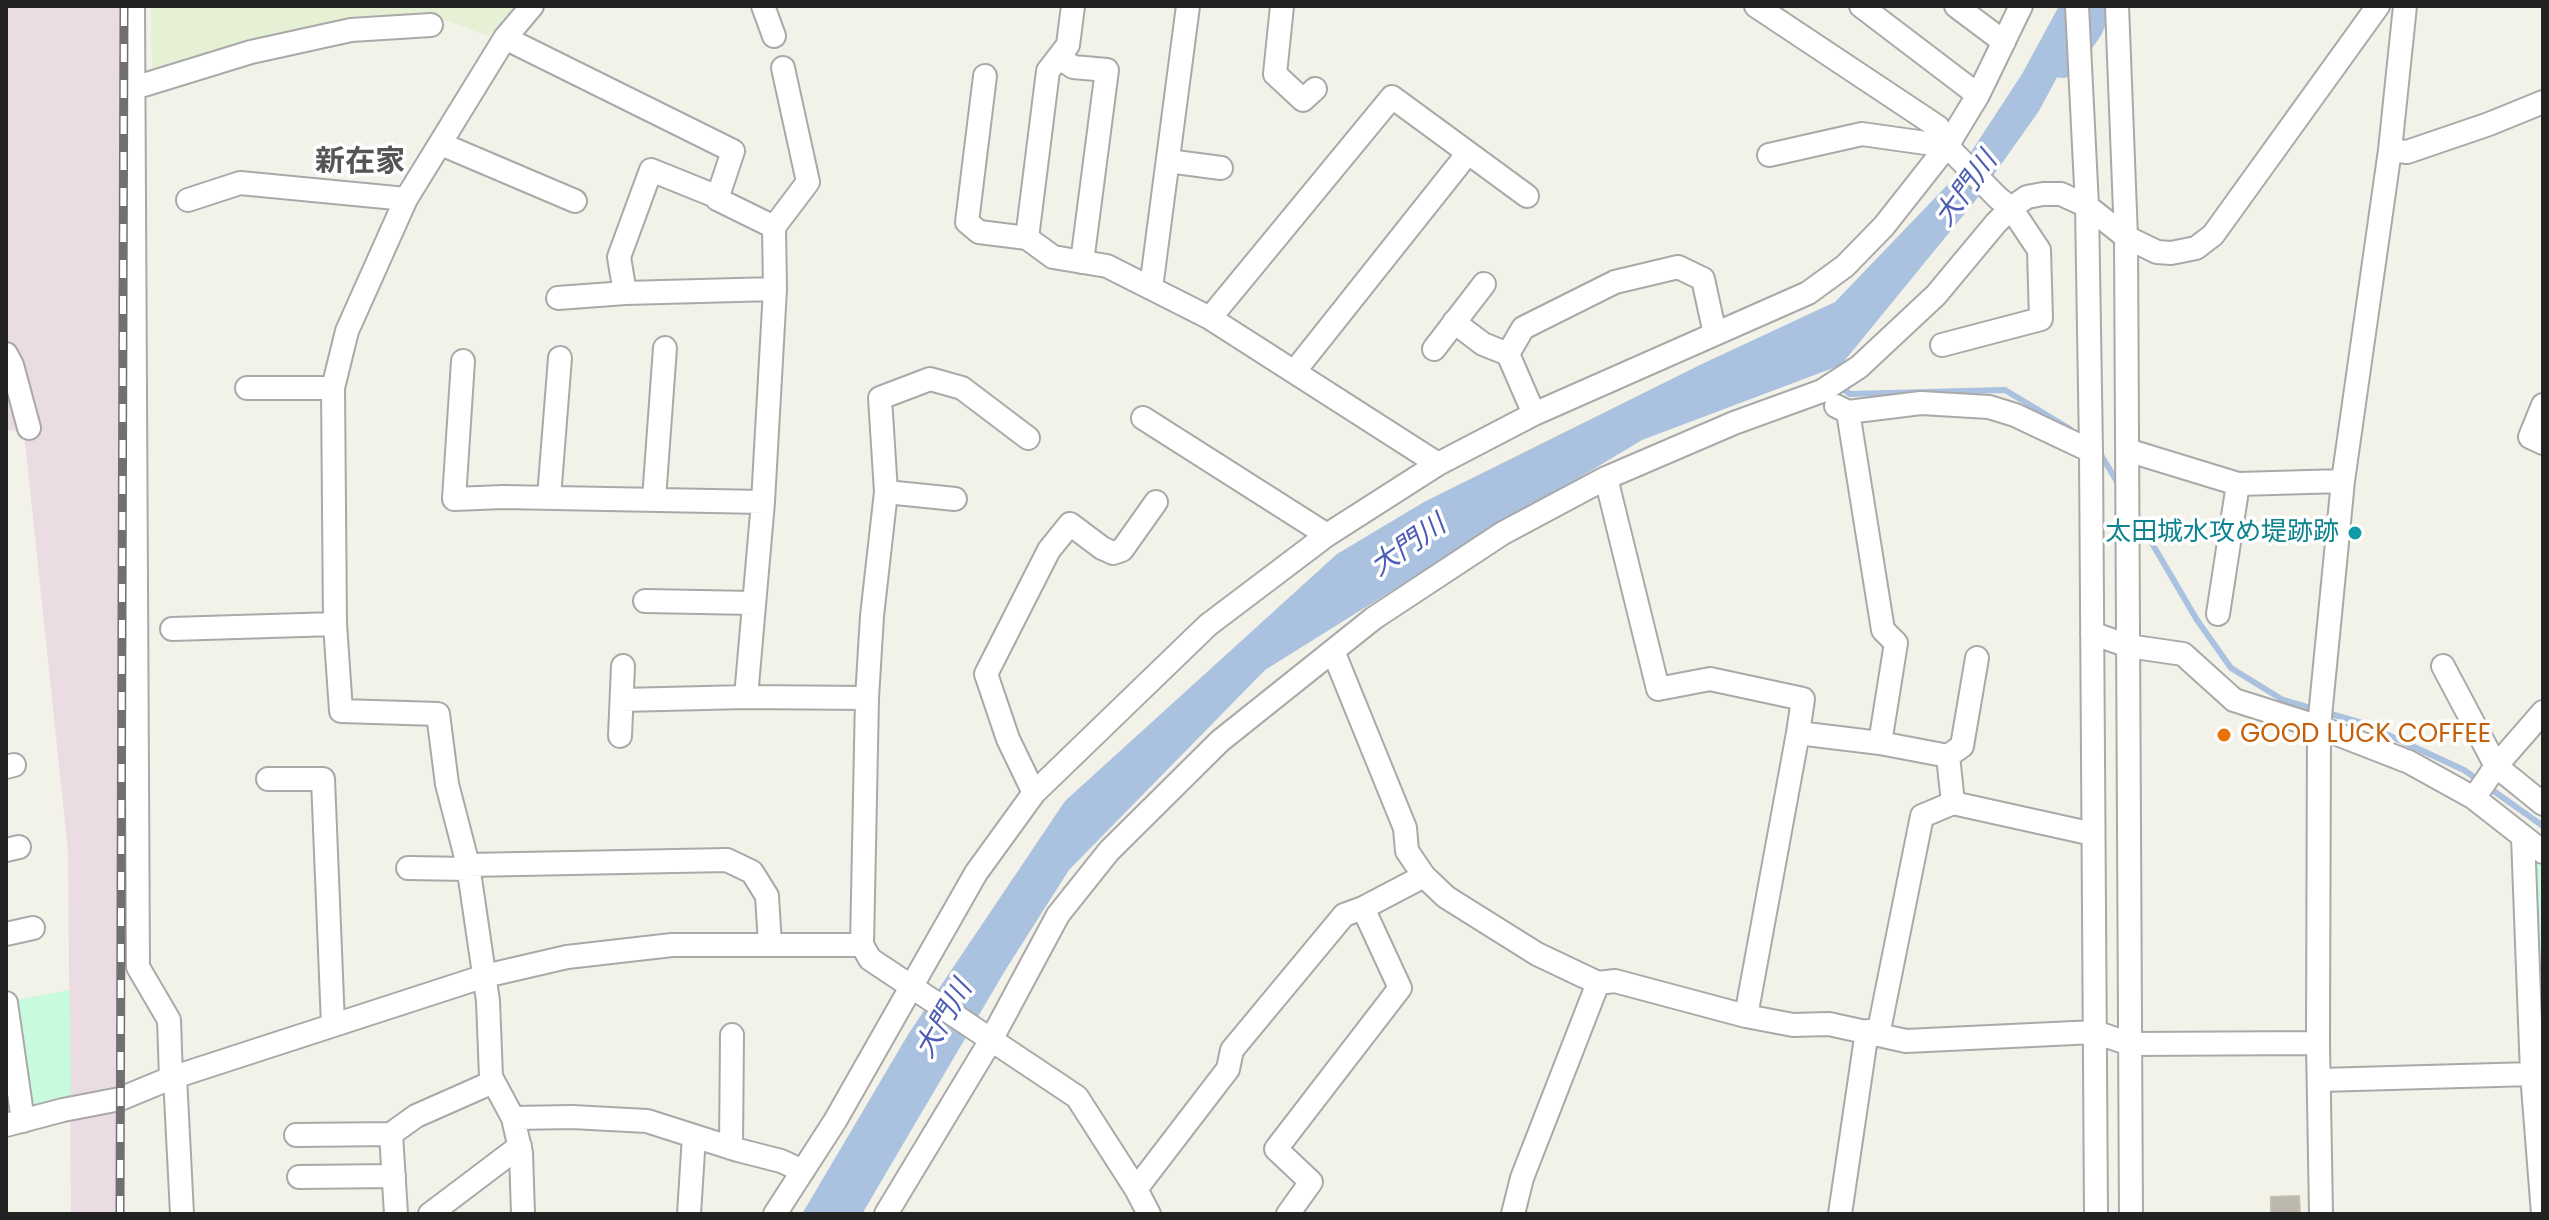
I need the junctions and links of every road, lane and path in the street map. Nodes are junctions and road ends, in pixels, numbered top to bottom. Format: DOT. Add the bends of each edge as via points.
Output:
graph roads {
  1 [pos="133,6"];
  2 [pos="532,6"];
  3 [pos="763,6"];
  4 [pos="1073,6"];
  5 [pos="1188,6"];
  6 [pos="1282,6"];
  7 [pos="1861,6"];
  8 [pos="1956,6"];
  9 [pos="2021,6"];
  10 [pos="2077,6"];
  11 [pos="2117,6"];
  12 [pos="2378,6"];
  13 [pos="2405,6"];
  14 [pos="1762,8"];
  15 [pos="431,25"];
  16 [pos="774,36"];
  17 [pos="505,38"];
  18 [pos="2004,42"];
  19 [pos="1059,57"];
  20 [pos="783,68"];
  21 [pos="985,76"];
  22 [pos="134,88"];
  23 [pos="1315,89"];
  24 [pos="1978,95"];
  25 [pos="2543,102"];
  26 [pos="441,144"];
  27 [pos="1950,148"];
  28 [pos="2390,150"];
  29 [pos="1468,153"];
  30 [pos="1769,155"];
  31 [pos="1168,161"];
  32 [pos="1221,168"];
  33 [pos="1527,196"];
  34 [pos="718,197"];
  35 [pos="406,199"];
  36 [pos="188,200"];
  37 [pos="575,201"];
  38 [pos="2005,203"];
  39 [pos="2087,206"];
  40 [pos="774,227"];
  41 [pos="2126,237"];
  42 [pos="1027,238"];
  43 [pos="1082,262"];
  44 [pos="1484,284"];
  45 [pos="1151,288"];
  46 [pos="775,289"];
  47 [pos="625,293"];
  48 [pos="558,298"];
  49 [pos="1210,318"];
  50 [pos="1454,322"];
  51 [pos="1715,334"];
  52 [pos="1942,345"];
  53 [pos="665,348"];
  54 [pos="1434,349"];
  55 [pos="6,354"];
  56 [pos="1508,354"];
  57 [pos="560,358"];
  58 [pos="463,361"];
  59 [pos="1294,372"];
  60 [pos="247,388"];
  61 [pos="333,388"];
  62 [pos="1822,391"];
  63 [pos="2543,405"];
  64 [pos="1848,412"];
  65 [pos="1534,414"];
  66 [pos="1143,418"];
  67 [pos="29,428"];
  68 [pos="1028,438"];
  69 [pos="2543,443"];
  70 [pos="2127,450"];
  71 [pos="2091,451"];
  72 [pos="1438,464"];
  73 [pos="1606,478"];
  74 [pos="2343,481"];
  75 [pos="2238,484"];
  76 [pos="886,492"];
  77 [pos="549,497"];
  78 [pos="654,499"];
  79 [pos="955,499"];
  80 [pos="763,502"];
  81 [pos="1156,502"];
  82 [pos="1327,535"];
  83 [pos="645,601"];
  84 [pos="754,603"];
  85 [pos="2218,614"];
  86 [pos="335,624"];
  87 [pos="172,629"];
  88 [pos="2092,633"];
  89 [pos="2128,646"];
  90 [pos="1333,651"];
  91 [pos="1977,658"];
  92 [pos="623,666"];
  93 [pos="2443,666"];
  94 [pos="746,697"];
  95 [pos="867,698"];
  96 [pos="622,700"];
  97 [pos="2543,712"];
  98 [pos="2319,727"];
  99 [pos="1798,733"];
  100 [pos="620,736"];
  101 [pos="1880,743"];
  102 [pos="1948,756"];
  103 [pos="2496,766"];
  104 [pos="268,779"];
  105 [pos="1034,793"];
  106 [pos="2474,798"];
  107 [pos="1953,803"];
  108 [pos="2543,804"];
  109 [pos="2093,834"];
  110 [pos="2523,837"];
  111 [pos="2543,852"];
  112 [pos="468,867"];
  113 [pos="408,868"];
  114 [pos="1424,876"];
  115 [pos="1363,908"];
  116 [pos="33,928"];
  117 [pos="6,934"];
  118 [pos="770,944"];
  119 [pos="862,945"];
  120 [pos="485,976"];
  121 [pos="1598,983"];
  122 [pos="915,989"];
  123 [pos="6,1003"];
  124 [pos="1746,1016"];
  125 [pos="333,1025"];
  126 [pos="2095,1032"];
  127 [pos="1872,1033"];
  128 [pos="732,1035"];
  129 [pos="988,1038"];
  130 [pos="2318,1043"];
  131 [pos="2130,1044"];
  132 [pos="2532,1074"];
  133 [pos="173,1078"];
  134 [pos="2320,1080"];
  135 [pos="493,1082"];
  136 [pos="513,1118"];
  137 [pos="15,1123"];
  138 [pos="391,1134"];
  139 [pos="296,1135"];
  140 [pos="694,1136"];
  141 [pos="520,1146"];
  142 [pos="731,1148"];
  143 [pos="803,1171"];
  144 [pos="394,1176"];
  145 [pos="299,1177"];
  146 [pos="1136,1189"];
  147 [pos="182,1214"];
  148 [pos="396,1214"];
  149 [pos="430,1214"];
  150 [pos="523,1214"];
  151 [pos="689,1214"];
  152 [pos="775,1214"];
  153 [pos="886,1214"];
  154 [pos="1149,1214"];
  155 [pos="1288,1214"];
  156 [pos="1513,1214"];
  157 [pos="1840,1214"];
  158 [pos="2096,1214"];
  159 [pos="2131,1214"];
  160 [pos="2321,1214"];
  161 [pos="2543,1214"];
  1 -- 22 [label="street"];
  2 -- 17 [label="street"];
  3 -- 16 [label="street"];
  4 -- 19 [label="street" via="1068,45"];
  5 -- 31 [label="street"];
  6 -- 23 [label="street" via="1275,74 1303,100"];
  7 -- 24 [label="street"];
  8 -- 18 [label="street"];
  9 -- 18 [label="street"];
  10 -- 39 [label="street"];
  11 -- 41 [label="street"];
  12 -- 41 [label="street" via="2213,235 2196,248 2171,253"];
  13 -- 28 [label="street"];
  14 -- 27 [label="street" via="1938,127"];
  15 -- 22 [label="street" via="351,30 251,52"];
  17 -- 26 [label="street"];
  17 -- 34 [label="street" via="733,151"];
  18 -- 24 [label="street"];
  19 -- 42 [label="street" via="1048,71"];
  19 -- 43 [label="street" via="1073,67 1107,70"];
  20 -- 40 [label="street" via="808,182"];
  21 -- 42 [label="street" via="967,222 979,232"];
  22 -- 133 [label="street" via="138,967 169,1020"];
  24 -- 27 [label="street"];
  25 -- 28 [label="street" via="2407,152"];
  26 -- 35 [label="street"];
  26 -- 37 [label="street"];
  27 -- 30 [label="street" via="1862,134"];
  27 -- 38 [label="street"];
  27 -- 51 [label="street" via="1845,266 1808,293"];
  28 -- 74 [label="street"];
  29 -- 33 [label="street"];
  29 -- 49 [label="street" via="1392,97"];
  29 -- 59 [label="street"];
  31 -- 32 [label="street"];
  31 -- 45 [label="street"];
  34 -- 40 [label="street"];
  34 -- 47 [label="street" via="651,170 619,257"];
  35 -- 36 [label="street" via="240,183"];
  35 -- 61 [label="street" via="347,331"];
  38 -- 39 [label="street" via="2061,194"];
  38 -- 52 [label="street" via="2039,250 2041,319"];
  38 -- 62 [label="street" via="1936,295 1859,367"];
  39 -- 41 [label="street"];
  39 -- 71 [label="street"];
  40 -- 46 [label="street"];
  41 -- 70 [label="street"];
  42 -- 43 [label="street" via="1053,257"];
  43 -- 45 [label="street" via="1107,266"];
  44 -- 50 [label="street"];
  45 -- 49 [label="street"];
  46 -- 47 [label="street"];
  46 -- 80 [label="street"];
  47 -- 48 [label="street"];
  49 -- 59 [label="street"];
  50 -- 54 [label="street"];
  50 -- 56 [label="street" via="1483,344"];
  51 -- 56 [label="street" via="1703,279 1678,267 1615,282 1523,328"];
  51 -- 65 [label="street"];
  53 -- 78 [label="street"];
  55 -- 67 [label="street"];
  56 -- 65 [label="street"];
  57 -- 77 [label="street"];
  58 -- 77 [label="street" via="454,499"];
  59 -- 72 [label="street"];
  60 -- 61 [label="street"];
  61 -- 86 [label="street"];
  62 -- 64 [label="street"];
  62 -- 73 [label="street"];
  63 -- 69 [label="street" via="2530,437"];
  64 -- 71 [label="street" via="1921,403 1989,407"];
  64 -- 101 [label="street" via="1883,630 1896,643"];
  65 -- 72 [label="street"];
  66 -- 82 [label="street"];
  68 -- 76 [label="street" via="962,388 930,379 880,398"];
  70 -- 75 [label="street"];
  70 -- 89 [label="street"];
  71 -- 88 [label="street"];
  72 -- 82 [label="street"];
  73 -- 90 [label="street" via="1503,533"];
  73 -- 99 [label="street" via="1658,689 1710,679 1803,699"];
  74 -- 75 [label="street"];
  74 -- 98 [label="street"];
  75 -- 85 [label="street"];
  76 -- 79 [label="street"];
  76 -- 95 [label="street"];
  77 -- 78 [label="street"];
  78 -- 80 [label="street"];
  80 -- 84 [label="street"];
  81 -- 105 [label="street" via="1122,550 1113,553 1070,524 1049,550 986,674"];
  82 -- 105 [label="street" via="1208,625"];
  83 -- 84 [label="street"];
  84 -- 94 [label="street"];
  86 -- 87 [label="street"];
  86 -- 112 [label="street" via="341,711 438,714 447,784"];
  88 -- 89 [label="street"];
  88 -- 109 [label="street"];
  89 -- 98 [label="street" via="2183,654 2234,700"];
  89 -- 131 [label="street"];
  90 -- 114 [label="street" via="1405,828 1407,851"];
  90 -- 129 [label="street" via="1220,741 1109,851 1058,915"];
  91 -- 102 [label="street" via="1962,746"];
  92 -- 96 [label="street"];
  93 -- 103 [label="street"];
  94 -- 95 [label="street"];
  94 -- 96 [label="street"];
  95 -- 119 [label="street"];
  96 -- 100 [label="street"];
  97 -- 103 [label="street"];
  98 -- 106 [label="street" via="2409,762"];
  98 -- 130 [label="street"];
  99 -- 101 [label="street"];
  99 -- 124 [label="street"];
  101 -- 102 [label="street"];
  102 -- 107 [label="street"];
  103 -- 106 [label="street"];
  103 -- 108 [label="street"];
  104 -- 125 [label="street" via="323,779"];
  105 -- 122 [label="street" via="976,873"];
  106 -- 110 [label="street"];
  107 -- 109 [label="street"];
  107 -- 127 [label="street" via="1922,816"];
  109 -- 126 [label="street"];
  110 -- 111 [label="street"];
  110 -- 132 [label="street"];
  112 -- 113 [label="street"];
  112 -- 118 [label="street" via="727,860 752,872 767,896"];
  112 -- 120 [label="street"];
  114 -- 115 [label="street"];
  114 -- 121 [label="street" via="1446,897 1537,954"];
  115 -- 146 [label="street" via="1344,915 1232,1050 1228,1069"];
  115 -- 155 [label="street" via="1400,988 1276,1149 1311,1182"];
  116 -- 117 [label="street"];
  118 -- 119 [label="street"];
  118 -- 120 [label="street" via="672,945 567,957"];
  119 -- 122 [label="street" via="870,959"];
  120 -- 125 [label="street"];
  120 -- 135 [label="street"];
  121 -- 124 [label="street" via="1615,981"];
  121 -- 156 [label="street"];
  122 -- 129 [label="street"];
  122 -- 143 [label="street"];
  123 -- 137 [label="street"];
  124 -- 127 [label="street"];
  125 -- 133 [label="street"];
  126 -- 127 [label="street" via="1906,1041"];
  126 -- 131 [label="street"];
  126 -- 158 [label="street"];
  127 -- 157 [label="street"];
  128 -- 142 [label="street"];
  129 -- 146 [label="street" via="1077,1097"];
  129 -- 153 [label="street"];
  130 -- 131 [label="street"];
  130 -- 134 [label="street"];
  131 -- 159 [label="street"];
  132 -- 134 [label="street"];
  132 -- 161 [label="street"];
  133 -- 137 [label="street" via="120,1099"];
  133 -- 147 [label="street"];
  134 -- 160 [label="street"];
  135 -- 136 [label="street"];
  135 -- 138 [label="street" via="416,1116"];
  136 -- 140 [label="street" via="647,1121"];
  136 -- 141 [label="street"];
  138 -- 139 [label="street"];
  138 -- 144 [label="street"];
  140 -- 142 [label="street"];
  140 -- 151 [label="street"];
  141 -- 149 [label="street"];
  141 -- 150 [label="street"];
  142 -- 143 [label="street"];
  143 -- 152 [label="street"];
  144 -- 145 [label="street"];
  144 -- 148 [label="street"];
  146 -- 154 [label="street"];
}
